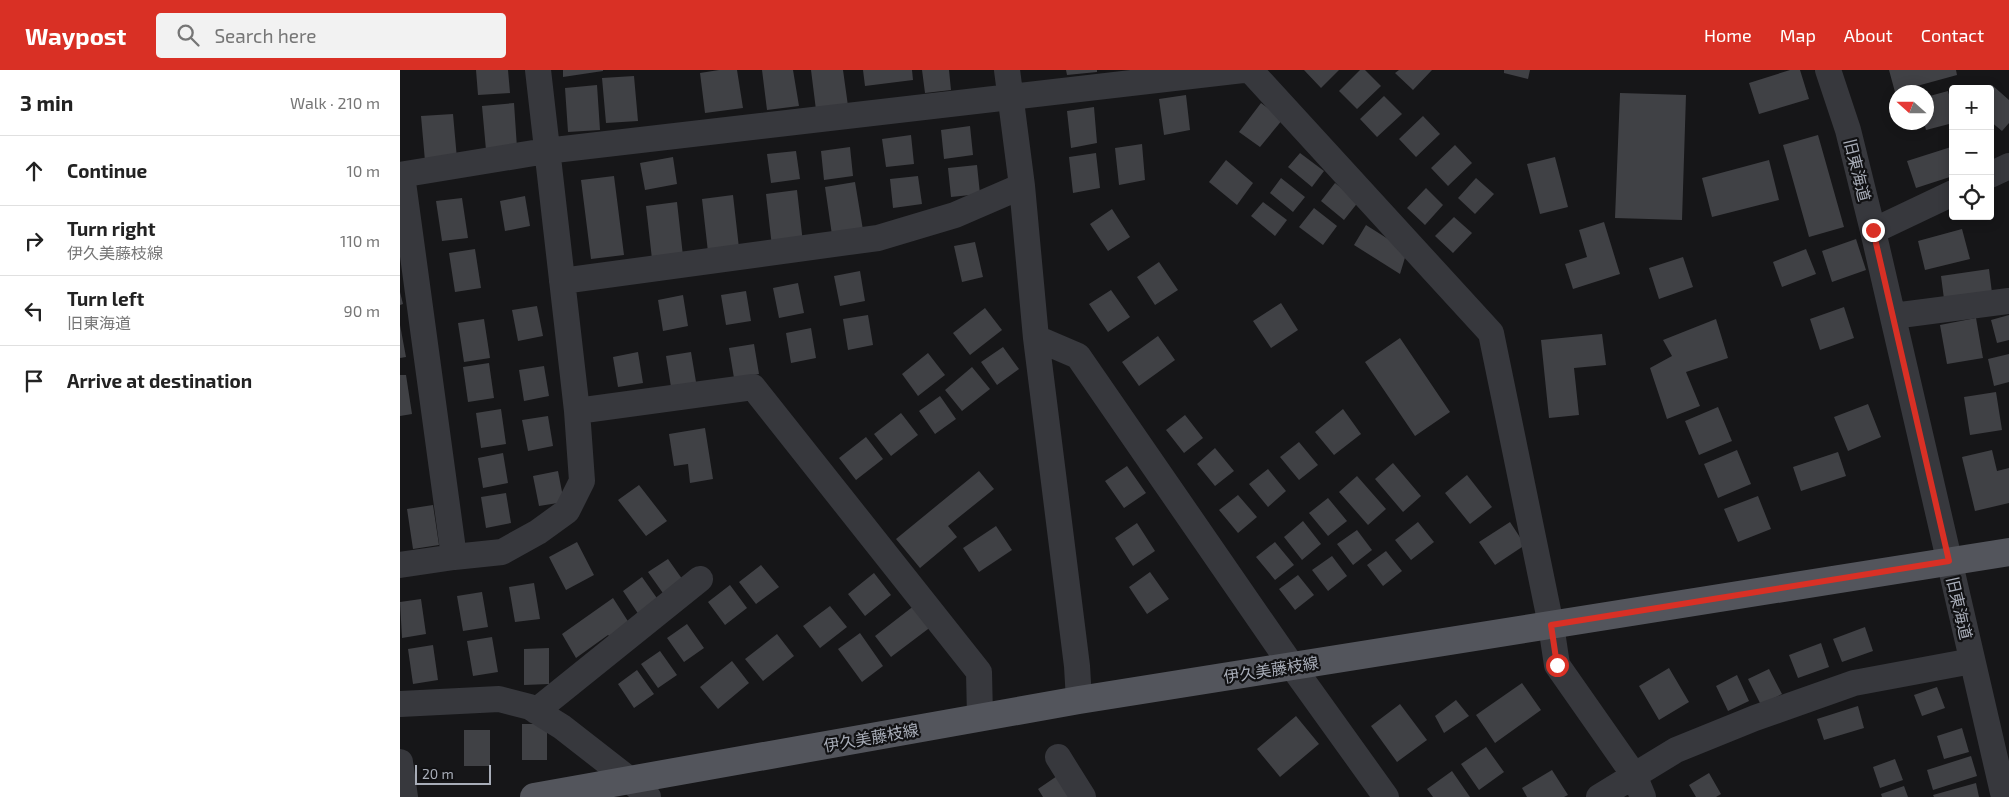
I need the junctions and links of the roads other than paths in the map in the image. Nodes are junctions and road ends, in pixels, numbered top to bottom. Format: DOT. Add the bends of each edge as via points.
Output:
graph roads {
  1 [pos="538,70"];
  2 [pos="1007,70"];
  3 [pos="1243,70"];
  4 [pos="1250,70"];
  5 [pos="1828,70"];
  6 [pos="1011,98"];
  7 [pos="546,151"];
  8 [pos="2009,166"];
  9 [pos="1994,173"];
  10 [pos="401,175"];
  11 [pos="1022,186"];
  12 [pos="1949,195"];
  13 [pos="1873,230"];
  14 [pos="562,281"];
  15 [pos="2009,301"];
  16 [pos="1893,316"];
  17 [pos="1036,338"];
  18 [pos="577,411"];
  19 [pos="2009,552"];
  20 [pos="454,557"];
  21 [pos="1949,561"];
  22 [pos="400,565"];
  23 [pos="700,579"];
  24 [pos="1551,625"];
  25 [pos="1972,661"];
  26 [pos="1292,666"];
  27 [pos="1079,700"];
  28 [pos="400,704"];
  29 [pos="536,711"];
  30 [pos="980,717"];
  31 [pos="1058,757"];
  32 [pos="400,762"];
  33 [pos="1638,786"];
  34 [pos="639,788"];
  35 [pos="405,797"];
  36 [pos="534,797"];
  37 [pos="1083,797"];
  38 [pos="1386,797"];
  39 [pos="1599,797"];
  40 [pos="2004,797"];
  1 -- 7 [label="street"];
  2 -- 6 [label="street"];
  3 -- 6 [label="street"];
  4 -- 24 [label="street" via="1491,333"];
  5 -- 13 [label="street, 旧東海道" via="1848,130"];
  6 -- 7 [label="street"];
  6 -- 11 [label="street"];
  7 -- 10 [label="street"];
  7 -- 14 [label="street"];
  8 -- 9 [label="street"];
  10 -- 20 [label="street"];
  11 -- 14 [label="street" via="955,215 878,238"];
  11 -- 17 [label="street"];
  12 -- 13 [label="street"];
  13 -- 16 [label="street, 旧東海道"];
  14 -- 18 [label="street"];
  15 -- 16 [label="street"];
  16 -- 21 [label="street, 旧東海道"];
  17 -- 26 [label="street" via="1078,356"];
  17 -- 27 [label="street"];
  18 -- 20 [label="street" via="582,481 567,511 502,552"];
  18 -- 30 [label="street" via="753,387 979,672"];
  19 -- 21 [label="main road, 伊久美藤枝線"];
  20 -- 22 [label="street"];
  21 -- 24 [label="main road, 伊久美藤枝線"];
  21 -- 25 [label="street, 旧東海道"];
  23 -- 29 [label="street"];
  24 -- 26 [label="main road, 伊久美藤枝線"];
  24 -- 33 [label="street" via="1557,665"];
  25 -- 33 [label="street" via="1854,683 1755,718 1676,750"];
  25 -- 40 [label="street, 旧東海道"];
  26 -- 27 [label="main road, 伊久美藤枝線"];
  26 -- 38 [label="street"];
  27 -- 30 [label="main road, 伊久美藤枝線"];
  28 -- 29 [label="street" via="499,699"];
  29 -- 34 [label="street" via="562,727"];
  30 -- 34 [label="main road, 伊久美藤枝線"];
  31 -- 37 [label="street"];
  32 -- 35 [label="street"];
  33 -- 39 [label="street"];
  34 -- 36 [label="main road, 伊久美藤枝線"];
}
